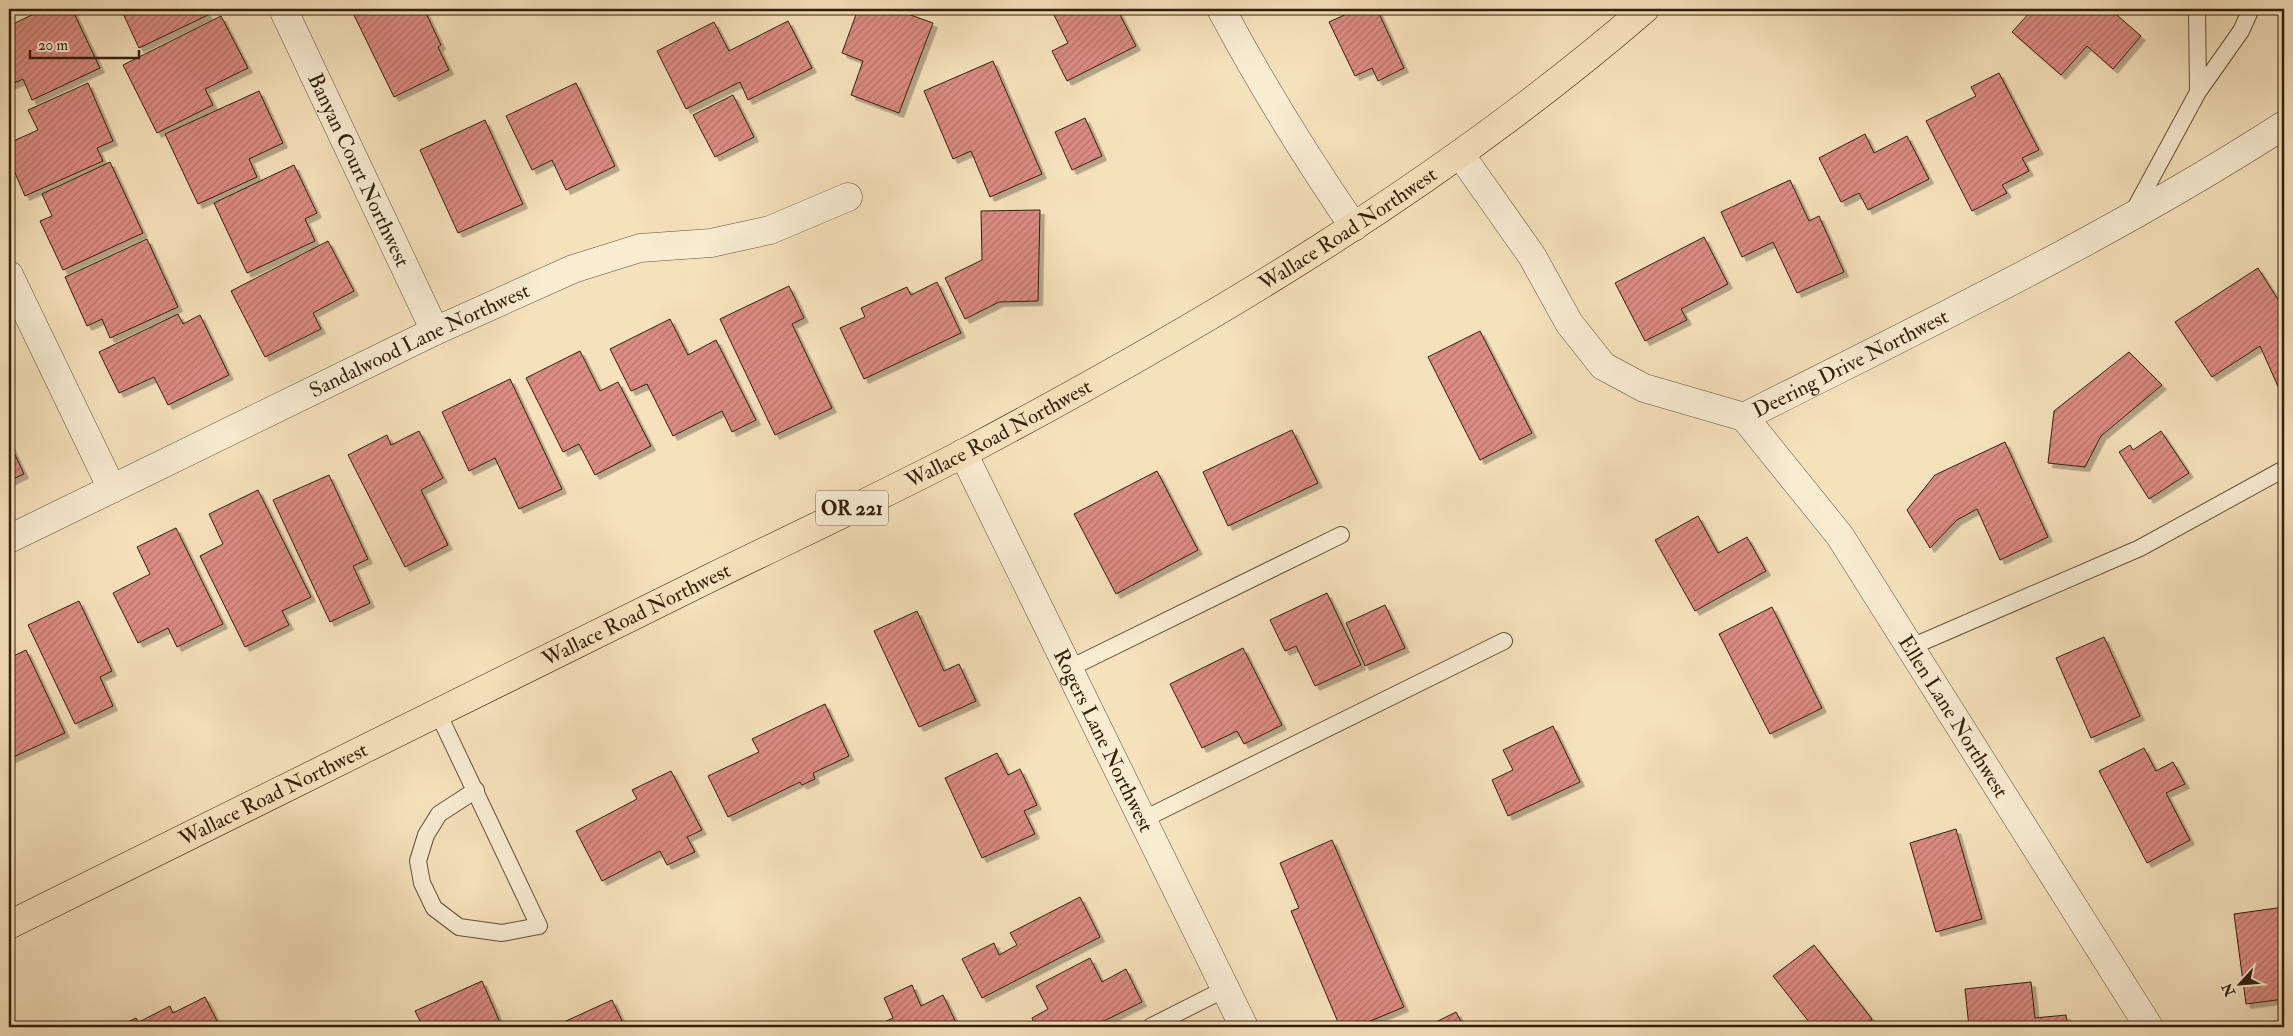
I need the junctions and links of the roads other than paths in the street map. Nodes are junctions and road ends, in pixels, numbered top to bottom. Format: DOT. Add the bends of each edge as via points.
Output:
graph roads {
  1 [pos="283,9"];
  2 [pos="1221,9"];
  3 [pos="1645,9"];
  4 [pos="2197,9"];
  5 [pos="2251,9"];
  6 [pos="2198,92"];
  7 [pos="2284,125"];
  8 [pos="1460,154"];
  9 [pos="848,196"];
  10 [pos="2130,218"];
  11 [pos="1354,227"];
  12 [pos="9,275"];
  13 [pos="435,331"];
  14 [pos="1744,417"];
  15 [pos="963,453"];
  16 [pos="2284,468"];
  17 [pos="112,489"];
  18 [pos="1341,535"];
  19 [pos="9,539"];
  20 [pos="1504,641"];
  21 [pos="1911,647"];
  22 [pos="1068,669"];
  23 [pos="438,713"];
  24 [pos="476,790"];
  25 [pos="1142,820"];
  26 [pos="9,925"];
  27 [pos="1226,989"];
  28 [pos="1150,1027"];
  29 [pos="1244,1027"];
  30 [pos="2149,1027"];
  1 -- 13 [label="street, Banyan Court Northwest"];
  2 -- 11 [label="street" via="1315,171"];
  3 -- 8 [label="main road, Wallace Road Northwest / OR 221" via="1596,51"];
  4 -- 6 [label="lane"];
  5 -- 6 [label="lane" via="2242,31"];
  6 -- 10 [label="lane"];
  7 -- 10 [label="street, Deering Drive Northwest"];
  8 -- 11 [label="main road, Wallace Road Northwest / OR 221"];
  8 -- 14 [label="street, Deering Drive Northwest" via="1532,256 1569,323 1604,366 1644,388"];
  9 -- 13 [label="street, Sandalwood Lane Northwest" via="770,230 711,243 640,248 573,269"];
  10 -- 14 [label="street, Deering Drive Northwest"];
  11 -- 15 [label="main road, Wallace Road Northwest / OR 221" via="1160,345"];
  12 -- 17 [label="street"];
  13 -- 17 [label="street, Sandalwood Lane Northwest"];
  14 -- 21 [label="street, Ellen Lane Northwest" via="1840,536"];
  15 -- 22 [label="street, Rogers Lane Northwest"];
  15 -- 23 [label="main road, Wallace Road Northwest / OR 221"];
  16 -- 21 [label="lane" via="2140,548"];
  17 -- 19 [label="street, Sandalwood Lane Northwest"];
  18 -- 22 [label="lane"];
  20 -- 25 [label="lane"];
  21 -- 30 [label="street, Ellen Lane Northwest"];
  22 -- 25 [label="street, Rogers Lane Northwest"];
  23 -- 24 [label="lane"];
  23 -- 26 [label="main road, Wallace Road Northwest / OR 221"];
  24 -- 24 [label="lane" via="486,811 539,926 502,933 459,928 434,908 422,883 418,861 426,834 439,814"];
  25 -- 27 [label="street, Rogers Lane Northwest"];
  27 -- 28 [label="lane"];
  27 -- 29 [label="street, Rogers Lane Northwest"];
}
